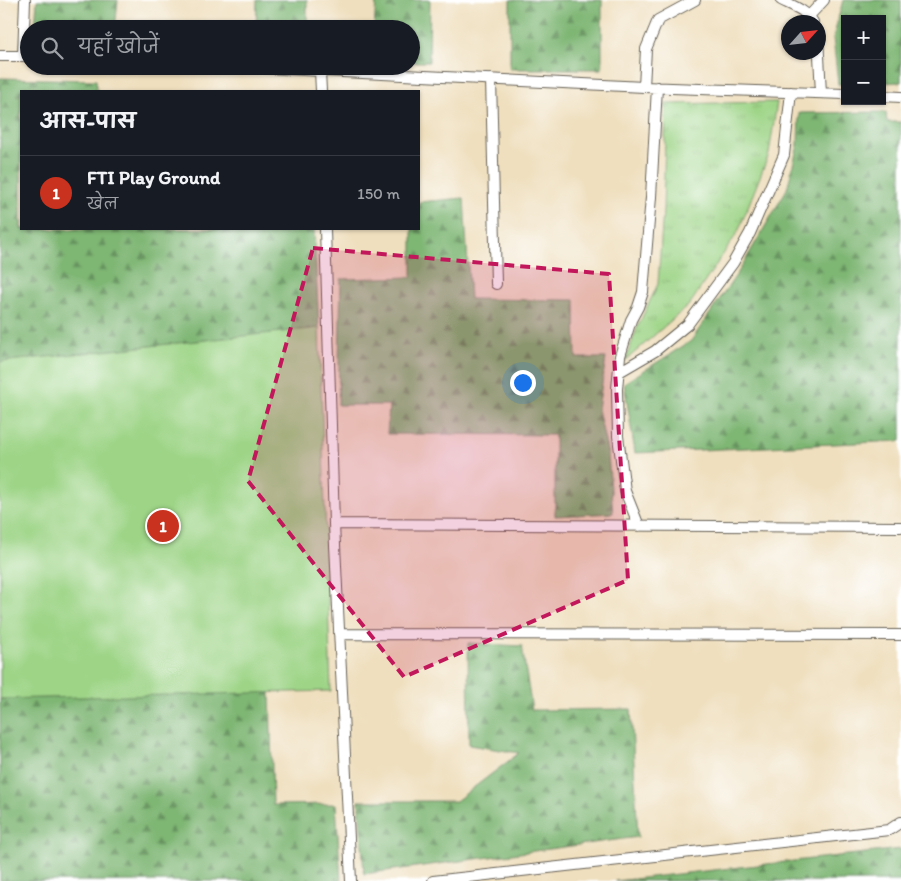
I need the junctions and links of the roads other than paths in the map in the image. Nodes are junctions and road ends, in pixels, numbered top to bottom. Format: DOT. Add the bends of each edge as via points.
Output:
graph roads {
  1 [pos="25,0"];
  2 [pos="695,0"];
  3 [pos="781,0"];
  4 [pos="824,0"];
  5 [pos="807,15"];
  6 [pos="814,15"];
  7 [pos="25,20"];
  8 [pos="0,56"];
  9 [pos="20,56"];
  10 [pos="819,60"];
  11 [pos="320,75"];
  12 [pos="405,75"];
  13 [pos="490,79"];
  14 [pos="644,87"];
  15 [pos="657,87"];
  16 [pos="321,90"];
  17 [pos="791,92"];
  18 [pos="821,93"];
  19 [pos="841,94"];
  20 [pos="886,96"];
  21 [pos="901,97"];
  22 [pos="325,230"];
  23 [pos="496,284"];
  24 [pos="619,372"];
  25 [pos="334,524"];
  26 [pos="639,526"];
  27 [pos="901,528"];
  28 [pos="339,634"];
  29 [pos="901,635"];
  30 [pos="901,822"];
  31 [pos="351,881"];
  32 [pos="433,881"];
  1 -- 7 [label="lane"];
  2 -- 14 [label="lane" via="658,20 646,49"];
  3 -- 5 [label="lane"];
  4 -- 6 [label="lane"];
  8 -- 9 [label="lane"];
  10 -- 18 [label="lane"];
  11 -- 16 [label="lane"];
  12 -- 13 [label="lane"];
  13 -- 14 [label="lane"];
  13 -- 23 [label="lane"];
  14 -- 15 [label="lane"];
  15 -- 17 [label="lane"];
  15 -- 24 [label="lane" via="643,292 620,356"];
  17 -- 18 [label="lane"];
  17 -- 24 [label="lane" via="784,155 750,233 733,263 688,324 655,351"];
  18 -- 19 [label="lane"];
  20 -- 21 [label="lane"];
  22 -- 25 [label="lane"];
  24 -- 26 [label="lane" via="618,436 625,491"];
  25 -- 26 [label="lane"];
  25 -- 28 [label="lane"];
  26 -- 27 [label="lane"];
  28 -- 29 [label="lane"];
  28 -- 31 [label="lane"];
  30 -- 32 [label="lane" via="889,830"];
}
